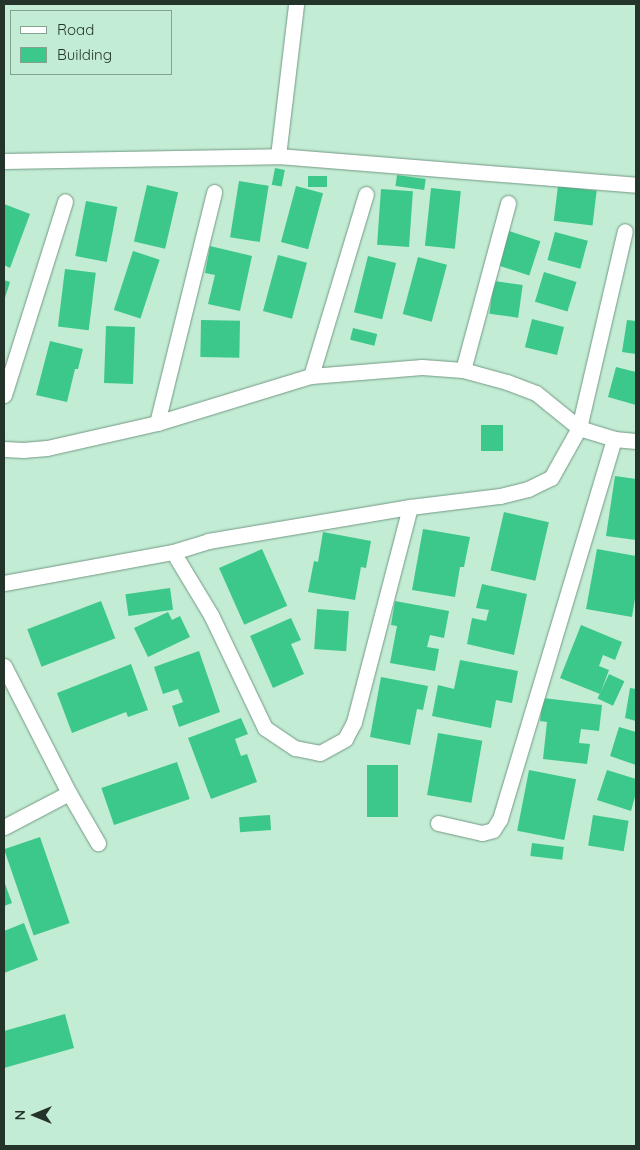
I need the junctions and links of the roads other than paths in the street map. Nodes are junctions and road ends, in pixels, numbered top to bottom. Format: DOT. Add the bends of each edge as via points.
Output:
graph roads {
  1 [pos="296,4"];
  2 [pos="278,156"];
  3 [pos="4,161"];
  4 [pos="636,185"];
  5 [pos="214,192"];
  6 [pos="366,194"];
  7 [pos="64,201"];
  8 [pos="508,203"];
  9 [pos="626,231"];
  10 [pos="463,370"];
  11 [pos="311,376"];
  12 [pos="4,395"];
  13 [pos="157,423"];
  14 [pos="579,428"];
  15 [pos="614,439"];
  16 [pos="636,441"];
  17 [pos="4,449"];
  18 [pos="410,507"];
  19 [pos="173,552"];
  20 [pos="4,584"];
  21 [pos="4,666"];
  22 [pos="69,793"];
  23 [pos="438,823"];
  24 [pos="4,827"];
  25 [pos="98,843"];
  1 -- 2 [label="street"];
  2 -- 3 [label="street"];
  2 -- 4 [label="street"];
  5 -- 13 [label="street"];
  6 -- 11 [label="street"];
  7 -- 12 [label="street"];
  8 -- 10 [label="street"];
  9 -- 14 [label="street"];
  10 -- 11 [label="street" via="422,367"];
  10 -- 14 [label="street" via="536,393"];
  11 -- 13 [label="street"];
  13 -- 17 [label="street" via="47,448"];
  14 -- 15 [label="street"];
  14 -- 18 [label="street" via="551,478 528,489 500,496"];
  15 -- 16 [label="street"];
  15 -- 23 [label="street" via="500,819 493,830 482,833"];
  18 -- 19 [label="street" via="208,541"];
  18 -- 19 [label="street" via="354,722 344,739 320,753 295,748 265,728 211,615"];
  19 -- 20 [label="street"];
  21 -- 22 [label="street"];
  22 -- 24 [label="street"];
  22 -- 25 [label="street"];
}
